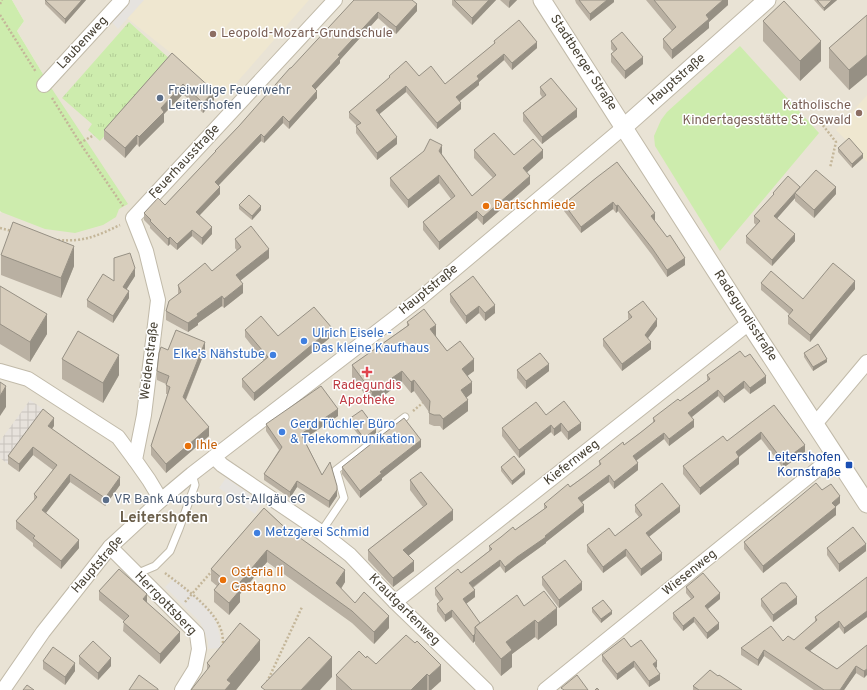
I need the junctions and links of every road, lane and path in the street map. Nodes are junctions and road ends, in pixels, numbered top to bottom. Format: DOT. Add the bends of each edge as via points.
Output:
graph roads {
  1 [pos="2,0"];
  2 [pos="122,0"];
  3 [pos="335,0"];
  4 [pos="542,0"];
  5 [pos="767,0"];
  6 [pos="0,4"];
  7 [pos="0,15"];
  8 [pos="44,85"];
  9 [pos="818,118"];
  10 [pos="624,127"];
  11 [pos="94,135"];
  12 [pos="80,143"];
  13 [pos="830,168"];
  14 [pos="133,218"];
  15 [pos="0,228"];
  16 [pos="15,231"];
  17 [pos="54,240"];
  18 [pos="749,323"];
  19 [pos="867,362"];
  20 [pos="0,371"];
  21 [pos="427,400"];
  22 [pos="405,417"];
  23 [pos="815,424"];
  24 [pos="835,455"];
  25 [pos="214,457"];
  26 [pos="135,460"];
  27 [pos="192,474"];
  28 [pos="161,500"];
  29 [pos="867,504"];
  30 [pos="321,532"];
  31 [pos="110,547"];
  32 [pos="156,566"];
  33 [pos="212,571"];
  34 [pos="136,574"];
  35 [pos="395,602"];
  36 [pos="302,607"];
  37 [pos="266,683"];
  38 [pos="480,688"];
  39 [pos="3,690"];
  40 [pos="182,690"];
  41 [pos="544,690"];
  1 -- 6 [label="path"];
  2 -- 8 [label="street, Laubenweg"];
  3 -- 14 [label="street, Feuerhausstraße"];
  4 -- 10 [label="street, Stadtberger Straße"];
  5 -- 10 [label="street, Hauptstraße"];
  7 -- 8 [label="path"];
  8 -- 12 [label="path"];
  9 -- 13 [label="path" via="836,142"];
  10 -- 18 [label="street, Radegundisstraße"];
  10 -- 25 [label="street, Hauptstraße" via="422,297"];
  11 -- 12 [label="path"];
  12 -- 14 [label="path"];
  14 -- 17 [label="path" via="104,233 85,239"];
  14 -- 26 [label="street, Weidenstraße" via="146,251 158,300 144,415"];
  15 -- 16 [label="path"];
  18 -- 23 [label="street, Radegundisstraße"];
  18 -- 35 [label="street, Kiefernweg"];
  19 -- 23 [label="street"];
  20 -- 26 [label="street" via="28,379 118,438"];
  21 -- 22 [label="path"];
  22 -- 30 [label="lane" via="336,470 344,498"];
  23 -- 24 [label="street, Radegundisstraße"];
  24 -- 29 [label="street, Radegundisstraße"];
  24 -- 41 [label="street, Wiesenweg"];
  25 -- 27 [label="street, Hauptstraße"];
  25 -- 30 [label="street, Krautgartenweg"];
  26 -- 28 [label="street"];
  27 -- 28 [label="street, Hauptstraße"];
  27 -- 32 [label="lane" via="195,485 179,529 170,551"];
  28 -- 31 [label="street, Hauptstraße"];
  30 -- 35 [label="street, Krautgartenweg" via="350,555"];
  31 -- 34 [label="street, Herrgottsberg"];
  31 -- 39 [label="street, Hauptstraße" via="42,632"];
  32 -- 33 [label="path" via="192,594"];
  32 -- 34 [label="lane"];
  34 -- 40 [label="street, Herrgottsberg" via="197,634 199,649 195,669"];
  35 -- 38 [label="street, Krautgartenweg"];
  36 -- 37 [label="path"];
}
